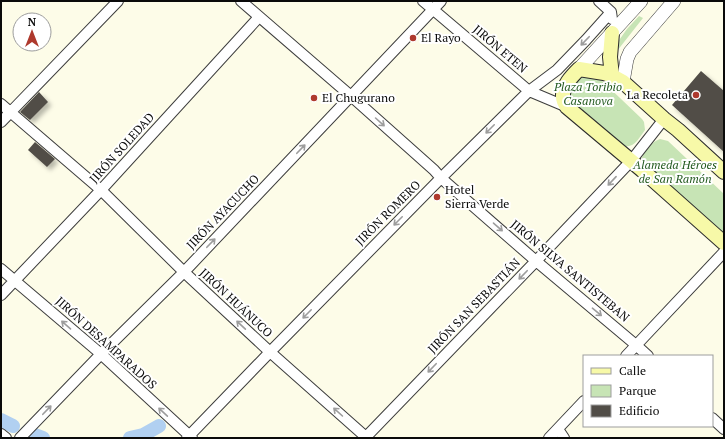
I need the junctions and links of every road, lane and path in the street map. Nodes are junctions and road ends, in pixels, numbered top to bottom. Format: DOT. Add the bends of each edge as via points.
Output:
graph roads {
  1 [pos="118,1"];
  2 [pos="240,1"];
  3 [pos="423,1"];
  4 [pos="441,1"];
  5 [pos="599,1"];
  6 [pos="641,1"];
  7 [pos="674,1"];
  8 [pos="433,9"];
  9 [pos="611,12"];
  10 [pos="258,17"];
  11 [pos="612,33"];
  12 [pos="579,69"];
  13 [pos="557,70"];
  14 [pos="617,79"];
  15 [pos="529,91"];
  16 [pos="351,96"];
  17 [pos="1,104"];
  18 [pos="567,107"];
  19 [pos="11,112"];
  20 [pos="664,119"];
  21 [pos="1,122"];
  22 [pos="631,161"];
  23 [pos="724,172"];
  24 [pos="441,178"];
  25 [pos="101,190"];
  26 [pos="724,244"];
  27 [pos="724,252"];
  28 [pos="536,261"];
  29 [pos="1,269"];
  30 [pos="184,272"];
  31 [pos="15,281"];
  32 [pos="1,295"];
  33 [pos="636,344"];
  34 [pos="270,352"];
  35 [pos="101,354"];
  36 [pos="627,355"];
  37 [pos="647,355"];
  38 [pos="583,402"];
  39 [pos="713,419"];
  40 [pos="558,429"];
  41 [pos="724,430"];
  42 [pos="1,434"];
  43 [pos="189,437"];
  44 [pos="6,438"];
  45 [pos="20,438"];
  46 [pos="366,438"];
  47 [pos="549,438"];
  48 [pos="564,438"];
  1 -- 19 [label="street"];
  2 -- 10 [label="street, JIRÓN SILVA SANTISTEBAN"];
  3 -- 8 [label="street, JIRÓN ETEN"];
  4 -- 8 [label="street, JIRÓN AYACUCHO"];
  5 -- 9 [label="street"];
  6 -- 11 [label="street"];
  7 -- 14 [label="street" via="630,52"];
  8 -- 15 [label="street, JIRÓN ETEN"];
  8 -- 16 [label="street, JIRÓN AYACUCHO"];
  9 -- 11 [label="street"];
  9 -- 13 [label="street, JIRÓN ROMERO, one-way"];
  10 -- 16 [label="street, JIRÓN SILVA SANTISTEBAN"];
  10 -- 25 [label="street, JIRÓN SOLEDAD"];
  11 -- 12 [label="street"];
  11 -- 14 [label="main road" via="610,57"];
  12 -- 13 [label="street"];
  12 -- 14 [label="main road" via="596,71"];
  12 -- 18 [label="main road" via="568,80 564,91 563,97"];
  13 -- 15 [label="street, JIRÓN ROMERO"];
  14 -- 20 [label="main road"];
  15 -- 18 [label="street, JIRÓN ETEN"];
  15 -- 24 [label="street, JIRÓN ROMERO, one-way"];
  16 -- 24 [label="street, JIRÓN SILVA SANTISTEBAN, one-way"];
  30 -- 16 [label="street, JIRÓN AYACUCHO, one-way"];
  17 -- 19 [label="street, JIRÓN HUÁNUCO"];
  18 -- 22 [label="main road"];
  19 -- 21 [label="street"];
  19 -- 25 [label="street, JIRÓN HUÁNUCO"];
  20 -- 22 [label="street, JIRÓN SAN SEBASTIÁN"];
  20 -- 23 [label="main road"];
  22 -- 26 [label="main road"];
  22 -- 28 [label="street, JIRÓN SAN SEBASTIÁN, one-way"];
  24 -- 28 [label="street, JIRÓN SILVA SANTISTEBAN, one-way"];
  24 -- 34 [label="street, JIRÓN ROMERO, one-way"];
  25 -- 30 [label="street, JIRÓN HUÁNUCO"];
  25 -- 31 [label="street, JIRÓN SOLEDAD"];
  27 -- 33 [label="street"];
  28 -- 33 [label="street, JIRÓN SILVA SANTISTEBAN, one-way"];
  28 -- 46 [label="street, JIRÓN SAN SEBASTIÁN, one-way"];
  29 -- 31 [label="street, JIRÓN DESAMPARADOS"];
  34 -- 30 [label="street, JIRÓN HUÁNUCO, one-way"];
  30 -- 35 [label="street, JIRÓN AYACUCHO"];
  31 -- 32 [label="street, JIRÓN SOLEDAD"];
  35 -- 31 [label="street, JIRÓN DESAMPARADOS, one-way"];
  33 -- 36 [label="street"];
  33 -- 37 [label="street, JIRÓN SILVA SANTISTEBAN"];
  34 -- 43 [label="street, JIRÓN ROMERO"];
  46 -- 34 [label="street, JIRÓN HUÁNUCO, one-way"];
  43 -- 35 [label="street, JIRÓN DESAMPARADOS, one-way"];
  45 -- 35 [label="street, JIRÓN AYACUCHO, one-way"];
  38 -- 40 [label="street"];
  39 -- 41 [label="street"];
  40 -- 47 [label="street"];
  40 -- 48 [label="street"];
  42 -- 44 [label="street"];
}
